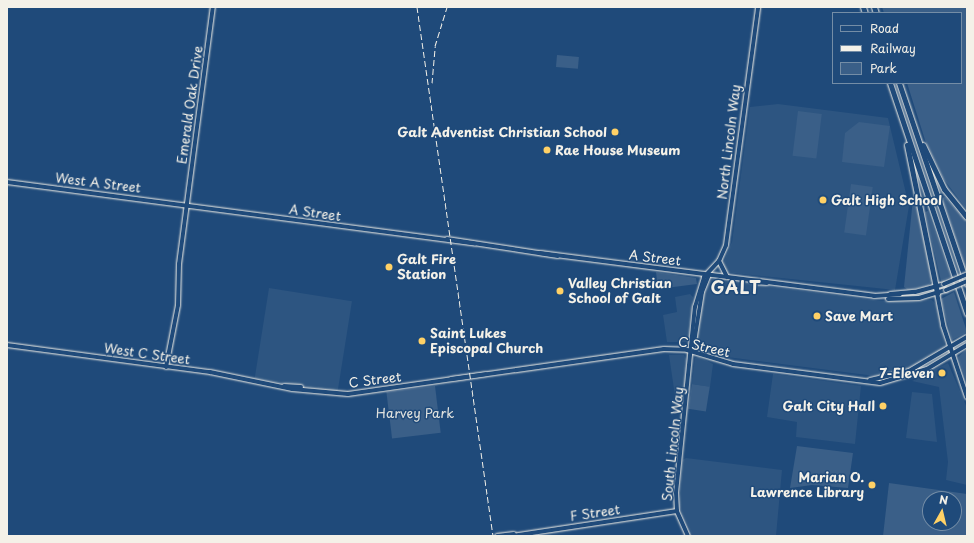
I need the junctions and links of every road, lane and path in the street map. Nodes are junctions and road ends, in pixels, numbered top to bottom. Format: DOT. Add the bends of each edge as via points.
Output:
graph roads {
  1 [pos="213,7"];
  2 [pos="758,7"];
  3 [pos="890,84"];
  4 [pos="899,84"];
  5 [pos="907,107"];
  6 [pos="902,118"];
  7 [pos="7,182"];
  8 [pos="187,206"];
  9 [pos="967,217"];
  10 [pos="719,261"];
  11 [pos="967,274"];
  12 [pos="709,275"];
  13 [pos="728,278"];
  14 [pos="967,282"];
  15 [pos="936,287"];
  16 [pos="937,293"];
  17 [pos="874,296"];
  18 [pos="967,313"];
  19 [pos="965,338"];
  20 [pos="7,345"];
  21 [pos="966,345"];
  22 [pos="950,347"];
  23 [pos="692,351"];
  24 [pos="952,354"];
  25 [pos="166,366"];
  26 [pos="870,380"];
  27 [pos="284,386"];
  28 [pos="967,397"];
  29 [pos="677,512"];
  30 [pos="514,535"];
  31 [pos="497,536"];
  32 [pos="688,536"];
  1 -- 8 [label="street, Emerald Oak Drive"];
  2 -- 10 [label="street, North Lincoln Way" via="727,239"];
  3 -- 6 [label="highway"];
  4 -- 5 [label="highway"];
  5 -- 9 [label="highway" via="941,183"];
  5 -- 14 [label="highway"];
  6 -- 15 [label="highway"];
  6 -- 18 [label="highway"];
  7 -- 8 [label="street, West A Street"];
  8 -- 12 [label="street, A Street"];
  8 -- 25 [label="street, Emerald Oak Drive" via="179,264 178,306"];
  10 -- 12 [label="street, North Lincoln Way"];
  10 -- 13 [label="street"];
  11 -- 15 [label="street, A Street, bridge"];
  12 -- 13 [label="street, A Street"];
  12 -- 23 [label="street, South Lincoln Way" via="702,292"];
  13 -- 17 [label="street, A Street"];
  14 -- 16 [label="street, A Street, bridge"];
  15 -- 16 [label="highway"];
  15 -- 17 [label="street, A Street"];
  16 -- 17 [label="street, A Street" via="901,300"];
  16 -- 22 [label="street"];
  19 -- 22 [label="street, C Street"];
  20 -- 25 [label="street, West C Street"];
  21 -- 24 [label="street, C Street"];
  22 -- 24 [label="street"];
  22 -- 26 [label="street, C Street" via="909,371"];
  23 -- 26 [label="street, C Street" via="733,364"];
  23 -- 27 [label="street, C Street" via="658,349 348,394"];
  23 -- 29 [label="street, South Lincoln Way" via="676,493"];
  24 -- 26 [label="street, C Street" via="905,378 880,383"];
  24 -- 28 [label="street"];
  25 -- 27 [label="street, West C Street"];
  29 -- 30 [label="street, F Street"];
  29 -- 32 [label="street, South Lincoln Way"];
  30 -- 31 [label="street, F Street"];
}
